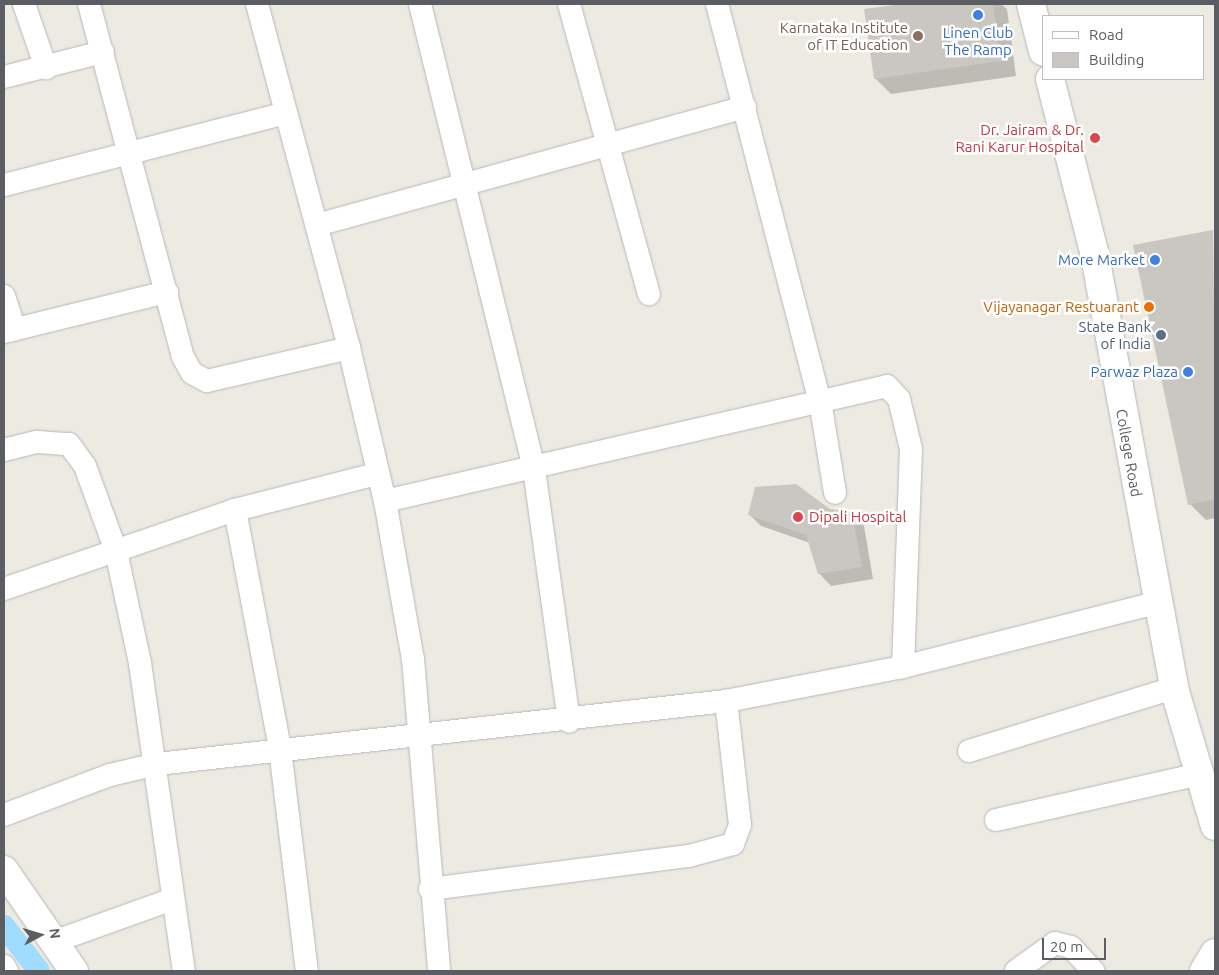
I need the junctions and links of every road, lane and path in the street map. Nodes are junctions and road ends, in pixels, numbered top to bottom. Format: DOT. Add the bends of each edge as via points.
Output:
graph roads {
  1 [pos="24,4"];
  2 [pos="89,4"];
  3 [pos="257,4"];
  4 [pos="420,4"];
  5 [pos="569,4"];
  6 [pos="717,4"];
  7 [pos="1031,4"];
  8 [pos="1042,47"];
  9 [pos="103,52"];
  10 [pos="46,68"];
  11 [pos="4,77"];
  12 [pos="1050,80"];
  13 [pos="745,107"];
  14 [pos="286,114"];
  15 [pos="608,143"];
  16 [pos="130,152"];
  17 [pos="463,184"];
  18 [pos="4,185"];
  19 [pos="317,225"];
  20 [pos="167,292"];
  21 [pos="649,294"];
  22 [pos="4,296"];
  23 [pos="10,331"];
  24 [pos="349,348"];
  25 [pos="820,401"];
  26 [pos="4,450"];
  27 [pos="534,469"];
  28 [pos="376,474"];
  29 [pos="835,494"];
  30 [pos="384,501"];
  31 [pos="234,510"];
  32 [pos="116,551"];
  33 [pos="4,589"];
  34 [pos="1156,603"];
  35 [pos="903,667"];
  36 [pos="1174,688"];
  37 [pos="726,701"];
  38 [pos="569,722"];
  39 [pos="417,734"];
  40 [pos="280,749"];
  41 [pos="969,750"];
  42 [pos="157,764"];
  43 [pos="1200,774"];
  44 [pos="4,815"];
  45 [pos="996,820"];
  46 [pos="1215,826"];
  47 [pos="4,870"];
  48 [pos="430,889"];
  49 [pos="173,899"];
  50 [pos="53,942"];
  51 [pos="1215,953"];
  52 [pos="4,966"];
  53 [pos="7,971"];
  54 [pos="74,971"];
  55 [pos="184,971"];
  56 [pos="307,971"];
  57 [pos="440,971"];
  58 [pos="1016,971"];
  59 [pos="1093,971"];
  60 [pos="1204,971"];
  1 -- 10 [label="street"];
  2 -- 9 [label="street"];
  3 -- 14 [label="street"];
  4 -- 17 [label="street"];
  5 -- 15 [label="street"];
  6 -- 13 [label="street"];
  7 -- 8 [label="main road"];
  9 -- 10 [label="street"];
  9 -- 16 [label="street"];
  10 -- 11 [label="street"];
  12 -- 34 [label="main road, College Road" via="1094,256"];
  13 -- 15 [label="street"];
  13 -- 25 [label="street"];
  14 -- 16 [label="street"];
  14 -- 19 [label="street"];
  15 -- 17 [label="street"];
  15 -- 21 [label="street"];
  16 -- 18 [label="street"];
  16 -- 20 [label="street"];
  17 -- 19 [label="street"];
  17 -- 27 [label="street"];
  19 -- 24 [label="street"];
  20 -- 23 [label="street"];
  20 -- 24 [label="street" via="183,357 198,380"];
  22 -- 23 [label="street"];
  24 -- 28 [label="street"];
  25 -- 27 [label="street"];
  25 -- 29 [label="street"];
  25 -- 35 [label="street" via="887,386 895,391 908,425 912,474"];
  26 -- 32 [label="street" via="37,442 69,444 85,466"];
  27 -- 30 [label="street"];
  27 -- 38 [label="street"];
  28 -- 30 [label="street"];
  28 -- 31 [label="street"];
  30 -- 39 [label="street" via="412,659"];
  31 -- 32 [label="street"];
  31 -- 40 [label="street"];
  32 -- 33 [label="street"];
  32 -- 42 [label="street"];
  34 -- 35 [label="street"];
  34 -- 36 [label="main road, College Road"];
  35 -- 37 [label="street"];
  36 -- 41 [label="street"];
  36 -- 43 [label="main road, College Road"];
  37 -- 38 [label="street"];
  37 -- 48 [label="street" via="740,825 733,844 689,856"];
  38 -- 39 [label="street"];
  39 -- 40 [label="street"];
  39 -- 48 [label="street"];
  40 -- 42 [label="street"];
  40 -- 56 [label="street"];
  42 -- 44 [label="street" via="110,775"];
  42 -- 49 [label="street"];
  43 -- 45 [label="street"];
  43 -- 46 [label="main road, College Road"];
  47 -- 50 [label="main road"];
  48 -- 57 [label="street"];
  49 -- 50 [label="street"];
  49 -- 55 [label="street"];
  50 -- 54 [label="main road"];
  51 -- 60 [label="main road"];
  52 -- 53 [label="street"];
  58 -- 59 [label="street" via="1056,943 1071,947"];
}
